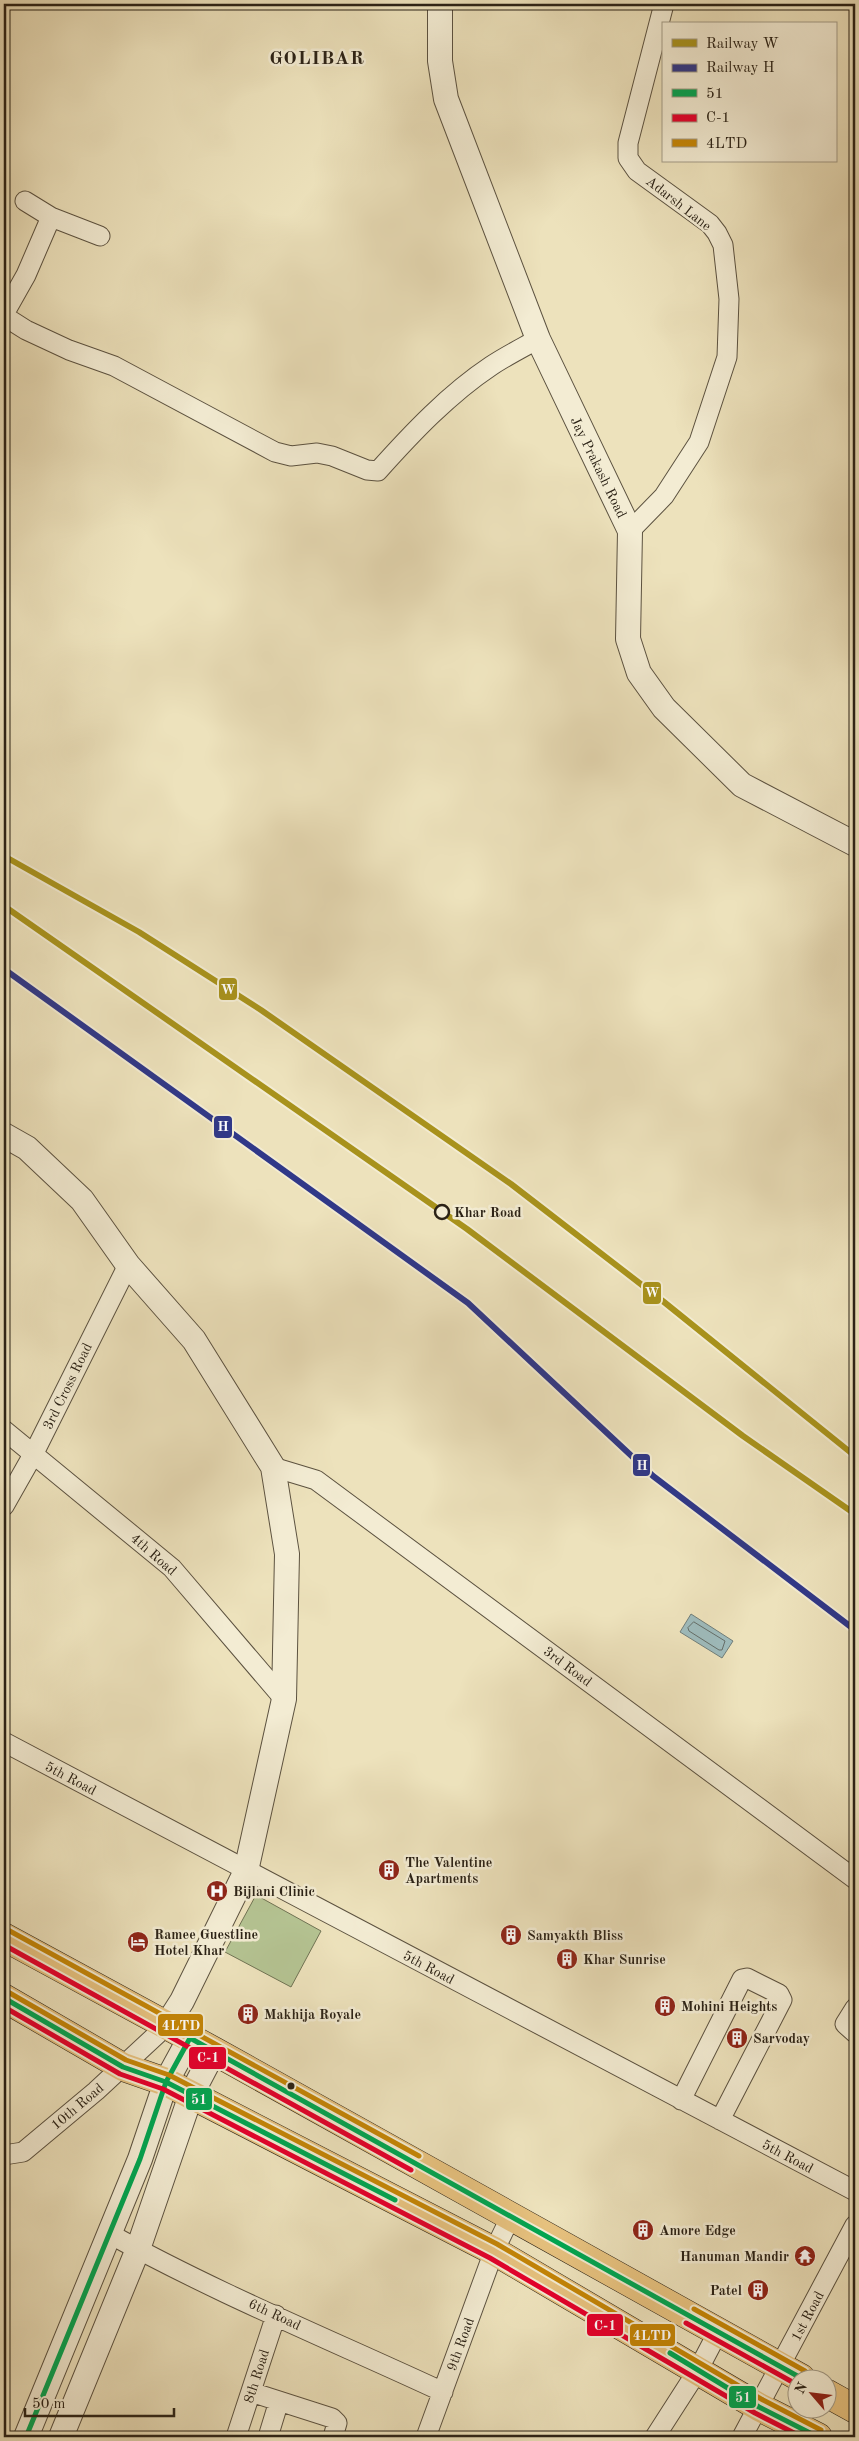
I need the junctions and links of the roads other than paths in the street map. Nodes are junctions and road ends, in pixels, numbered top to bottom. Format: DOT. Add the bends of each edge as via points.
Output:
graph roads {
  1 [pos="440,4"];
  2 [pos="664,4"];
  3 [pos="25,201"];
  4 [pos="51,217"];
  5 [pos="100,236"];
  6 [pos="4,315"];
  7 [pos="538,339"];
  8 [pos="630,531"];
  9 [pos="855,844"];
  10 [pos="4,1135"];
  11 [pos="128,1265"];
  12 [pos="4,1430"];
  13 [pos="34,1453"];
  14 [pos="273,1467"];
  15 [pos="4,1506"];
  16 [pos="284,1700"];
  17 [pos="4,1742"];
  18 [pos="246,1871"];
  19 [pos="855,1879"];
  20 [pos="4,1937"];
  21 [pos="4,1998"];
  22 [pos="855,2008"];
  23 [pos="178,2032"];
  24 [pos="855,2033"];
  25 [pos="214,2051"];
  26 [pos="123,2067"];
  27 [pos="166,2082"];
  28 [pos="191,2095"];
  29 [pos="681,2100"];
  30 [pos="720,2120"];
  31 [pos="4,2155"];
  32 [pos="855,2191"];
  33 [pos="511,2216"];
  34 [pos="855,2225"];
  35 [pos="108,2233"];
  36 [pos="138,2249"];
  37 [pos="494,2251"];
  38 [pos="276,2314"];
  39 [pos="718,2332"];
  40 [pos="793,2368"];
  41 [pos="698,2370"];
  42 [pos="786,2370"];
  43 [pos="786,2378"];
  44 [pos="251,2392"];
  45 [pos="443,2392"];
  46 [pos="836,2398"];
  47 [pos="279,2401"];
  48 [pos="759,2407"];
  49 [pos="855,2409"];
  50 [pos="26,2437"];
  51 [pos="61,2437"];
  52 [pos="236,2437"];
  53 [pos="268,2437"];
  54 [pos="333,2437"];
  55 [pos="426,2437"];
  56 [pos="655,2437"];
  57 [pos="742,2437"];
  58 [pos="818,2437"];
  1 -- 7 [label="street, Jay Prakash Road" via="440,61 446,99"];
  2 -- 8 [label="street, Adarsh Lane" via="628,143 628,158 638,171 710,224 723,245 729,299 727,357 699,442 664,496"];
  3 -- 4 [label="street"];
  4 -- 5 [label="street"];
  4 -- 6 [label="street" via="26,275"];
  6 -- 7 [label="street" via="34,334 114,366 275,452 291,456 317,452 378,471 415,431 483,372"];
  7 -- 8 [label="street, Jay Prakash Road"];
  8 -- 9 [label="street, Jay Prakash Road" via="628,639 638,673 664,708 742,785"];
  10 -- 11 [label="street" via="27,1148 82,1200"];
  11 -- 13 [label="street, 3rd Cross Road"];
  11 -- 14 [label="street" via="194,1340"];
  12 -- 13 [label="street, 4th Road"];
  13 -- 15 [label="street, 3rd Cross Road"];
  13 -- 16 [label="street, 4th Road" via="172,1568"];
  14 -- 16 [label="street" via="287,1554"];
  14 -- 19 [label="street, 3rd Road" via="316,1480"];
  16 -- 18 [label="street"];
  17 -- 18 [label="street, 5th Road"];
  18 -- 23 [label="street" via="182,2001"];
  18 -- 29 [label="street, 5th Road"];
  20 -- 23 [label="main road"];
  21 -- 26 [label="main road"];
  22 -- 24 [label="street" via="845,2024"];
  23 -- 25 [label="main road"];
  23 -- 26 [label="street, 10th Road"];
  23 -- 27 [label="street"];
  25 -- 28 [label="street"];
  25 -- 33 [label="main road"];
  26 -- 27 [label="main road"];
  26 -- 31 [label="street, 10th Road" via="22,2152"];
  27 -- 28 [label="main road"];
  27 -- 35 [label="street" via="140,2159"];
  28 -- 36 [label="street"];
  28 -- 37 [label="main road"];
  29 -- 30 [label="street, 5th Road"];
  29 -- 30 [label="street" via="742,1979 747,1978 779,1994 782,2000"];
  30 -- 32 [label="street, 5th Road"];
  33 -- 37 [label="street, 9th Road"];
  33 -- 39 [label="main road"];
  34 -- 40 [label="street, 1st Road"];
  35 -- 36 [label="street, 6th Road"];
  35 -- 50 [label="street"];
  36 -- 38 [label="street, 6th Road"];
  36 -- 51 [label="street"];
  37 -- 41 [label="main road"];
  37 -- 45 [label="street, 9th Road"];
  38 -- 44 [label="street, 8th Road"];
  38 -- 45 [label="street, 6th Road"];
  39 -- 41 [label="street"];
  39 -- 42 [label="main road"];
  41 -- 48 [label="main road"];
  41 -- 56 [label="street"];
  43 -- 48 [label="street, 1st Road"];
  44 -- 47 [label="street"];
  44 -- 52 [label="street, 8th Road"];
  45 -- 55 [label="street, 9th Road"];
  46 -- 49 [label="main road"];
  47 -- 53 [label="street"];
  47 -- 54 [label="street" via="332,2418 337,2423"];
  48 -- 57 [label="street, 1st Road"];
  48 -- 58 [label="main road"];
}
